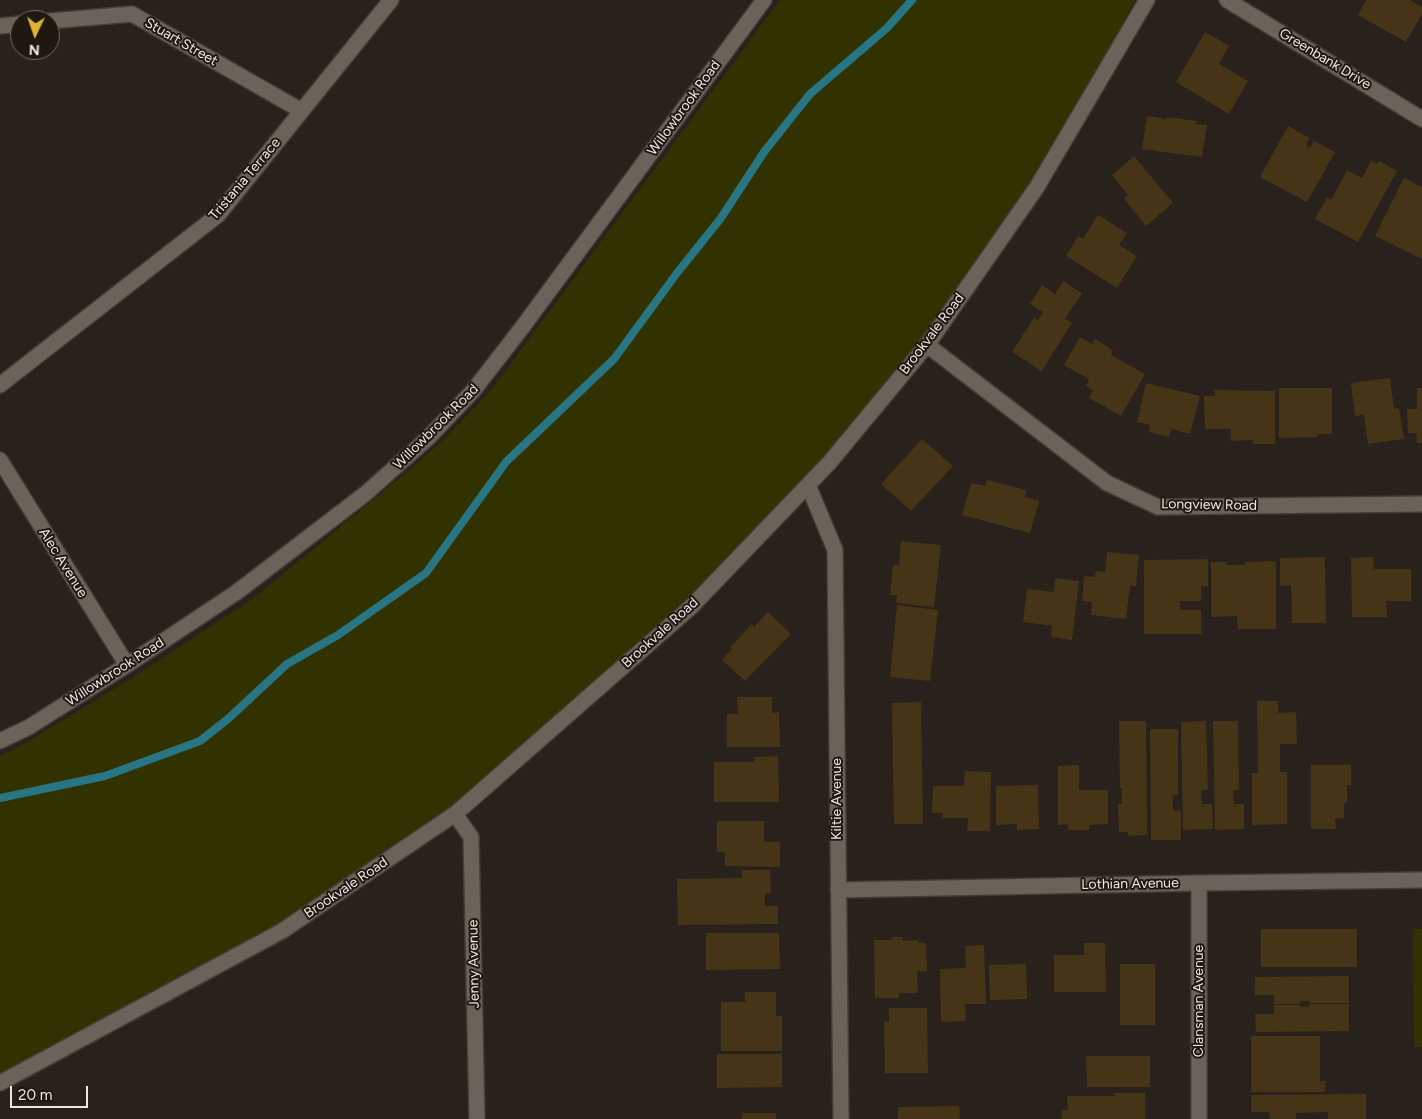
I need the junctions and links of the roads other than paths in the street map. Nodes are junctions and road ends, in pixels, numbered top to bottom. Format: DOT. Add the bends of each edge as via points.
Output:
graph roads {
  1 [pos="391,0"];
  2 [pos="764,0"];
  3 [pos="1147,0"];
  4 [pos="1227,0"];
  5 [pos="60,20"];
  6 [pos="302,111"];
  7 [pos="1422,119"];
  8 [pos="927,345"];
  9 [pos="0,385"];
  10 [pos="0,460"];
  11 [pos="808,485"];
  12 [pos="1422,504"];
  13 [pos="127,665"];
  14 [pos="0,741"];
  15 [pos="454,814"];
  16 [pos="1422,880"];
  17 [pos="1200,883"];
  18 [pos="838,890"];
  19 [pos="0,1083"];
  20 [pos="477,1119"];
  21 [pos="841,1119"];
  22 [pos="1199,1119"];
  1 -- 6 [label="street, Tristania Terrace"];
  2 -- 13 [label="street, Willowbrook Road" via="473,392 427,439 365,494 237,592"];
  3 -- 8 [label="street, Brookvale Road" via="1037,187"];
  4 -- 7 [label="street, Greenbank Drive"];
  5 -- 6 [label="street, Stuart Street" via="132,14"];
  6 -- 9 [label="street, Tristania Terrace" via="218,215"];
  8 -- 11 [label="street, Brookvale Road"];
  8 -- 12 [label="street, Longview Road" via="1107,483 1158,507"];
  10 -- 13 [label="street, Alec Avenue"];
  11 -- 15 [label="street, Brookvale Road" via="691,606"];
  11 -- 18 [label="street, Kiltie Avenue" via="835,550"];
  13 -- 14 [label="street, Willowbrook Road" via="29,727"];
  15 -- 19 [label="street, Brookvale Road" via="282,931"];
  15 -- 20 [label="street, Jenny Avenue" via="471,837"];
  16 -- 17 [label="street, Lothian Avenue"];
  17 -- 18 [label="street, Lothian Avenue"];
  17 -- 22 [label="street, Clansman Avenue"];
  18 -- 21 [label="street, Kiltie Avenue"];
}
